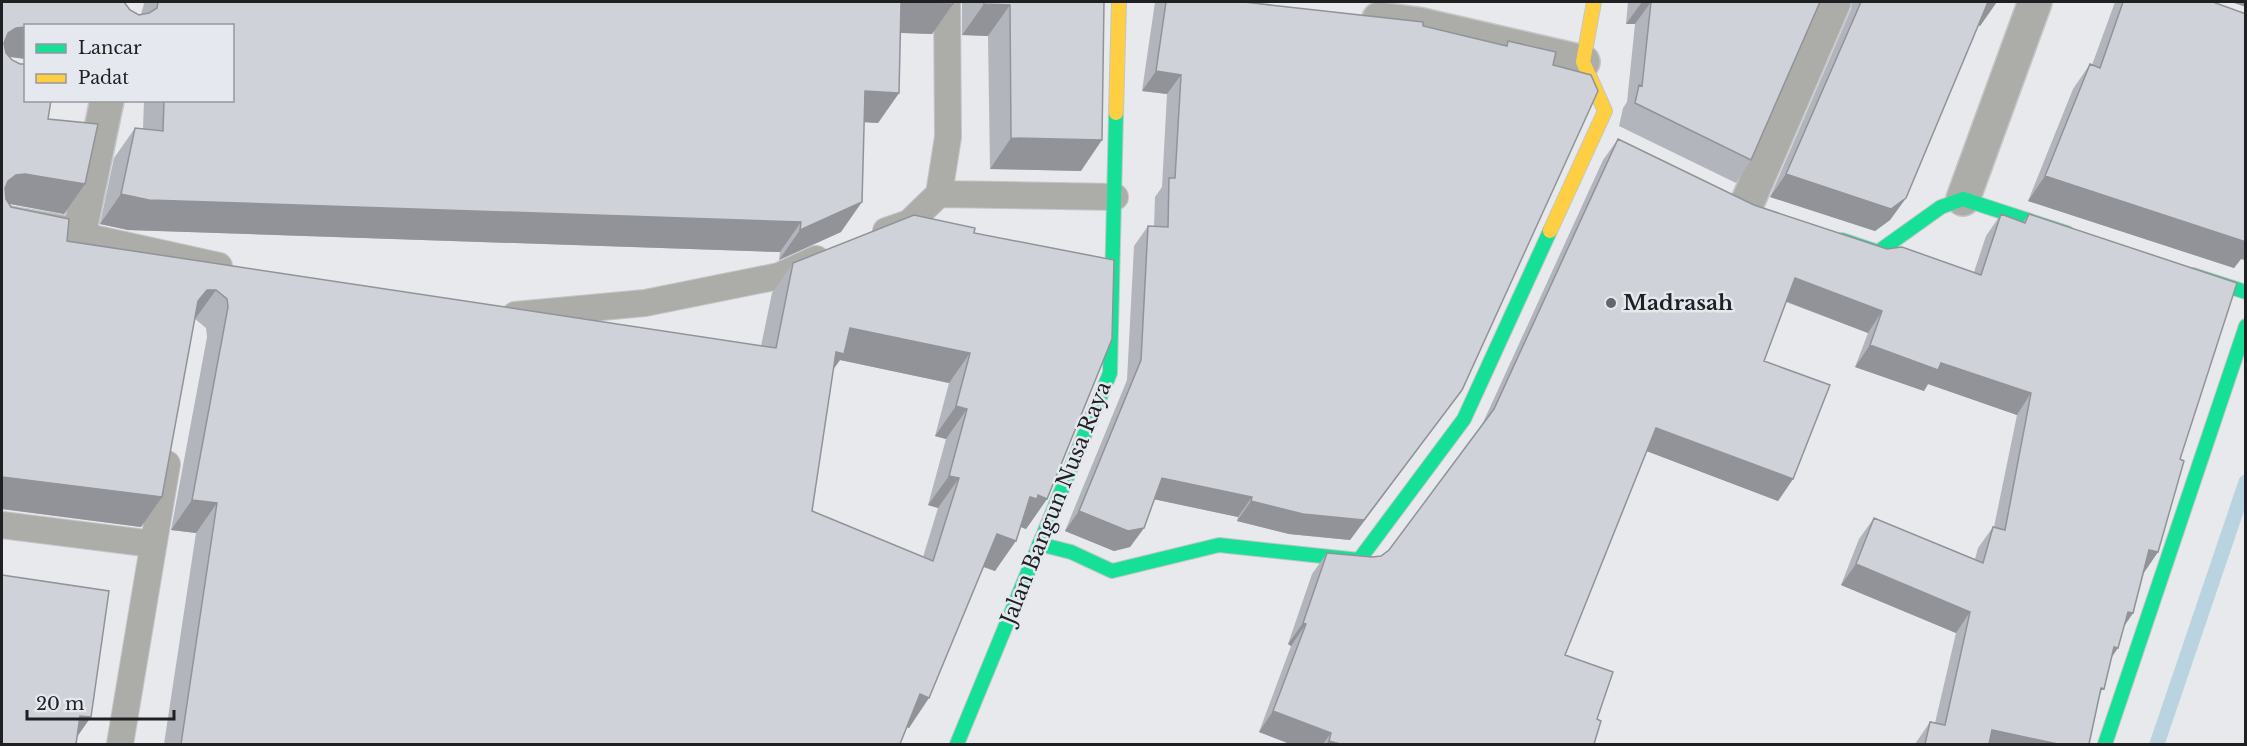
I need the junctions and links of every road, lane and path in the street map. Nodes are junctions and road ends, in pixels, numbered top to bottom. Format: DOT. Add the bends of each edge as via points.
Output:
graph roads {
  1 [pos="947,2"];
  2 [pos="1119,2"];
  3 [pos="1594,2"];
  4 [pos="1834,2"];
  5 [pos="2035,2"];
  6 [pos="1350,16"];
  7 [pos="1582,62"];
  8 [pos="107,102"];
  9 [pos="939,194"];
  10 [pos="1115,197"];
  11 [pos="1963,199"];
  12 [pos="1745,207"];
  13 [pos="2,222"];
  14 [pos="79,235"];
  15 [pos="2076,236"];
  16 [pos="1834,237"];
  17 [pos="2178,270"];
  18 [pos="246,272"];
  19 [pos="2246,292"];
  20 [pos="490,314"];
  21 [pos="2246,326"];
  22 [pos="172,439"];
  23 [pos="2,525"];
  24 [pos="153,544"];
  25 [pos="1039,544"];
  26 [pos="120,744"];
  27 [pos="957,744"];
  28 [pos="2105,744"];
  1 -- 9 [label="lane" via="948,137"];
  2 -- 10 [label="street, Jalan Bangun Nusa Raya"];
  3 -- 7 [label="street"];
  4 -- 12 [label="street"];
  5 -- 11 [label="street"];
  6 -- 7 [label="street" via="1418,24"];
  7 -- 25 [label="street" via="1605,111 1599,137 1464,418 1359,560 1219,545 1112,571 1071,552"];
  8 -- 14 [label="street"];
  9 -- 10 [label="lane"];
  9 -- 20 [label="lane" via="909,223 779,276 645,303 525,316"];
  10 -- 25 [label="street, Jalan Bangun Nusa Raya" via="1110,373"];
  11 -- 15 [label="street"];
  11 -- 16 [label="street" via="1941,207 1878,252"];
  13 -- 14 [label="street"];
  14 -- 18 [label="lane"];
  17 -- 19 [label="street"];
  21 -- 28 [label="street"];
  22 -- 24 [label="lane"];
  23 -- 24 [label="lane"];
  24 -- 26 [label="lane"];
  25 -- 27 [label="street, Jalan Bangun Nusa Raya"];
}
